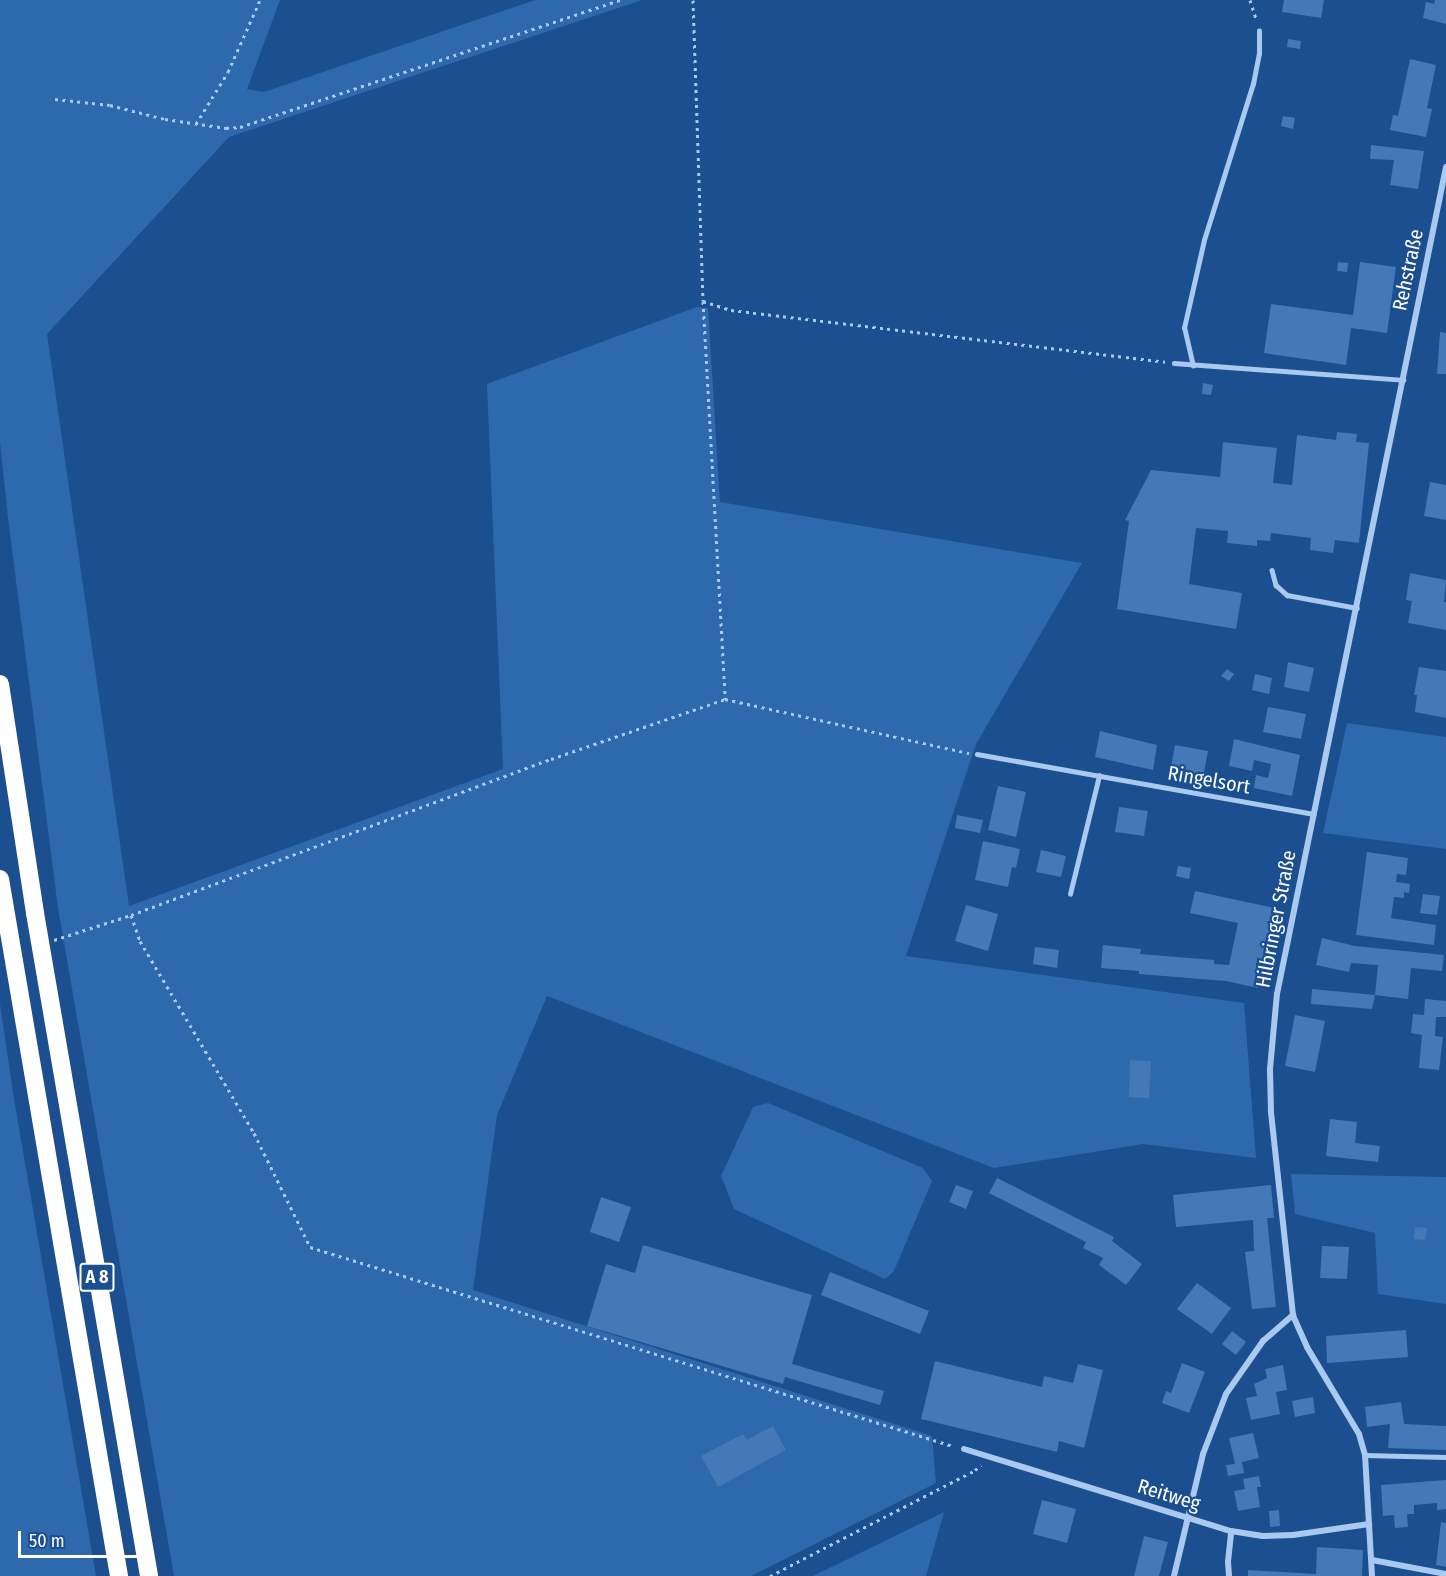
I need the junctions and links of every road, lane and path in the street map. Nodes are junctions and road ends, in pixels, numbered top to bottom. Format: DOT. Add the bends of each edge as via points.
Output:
graph roads {
  1 [pos="260,0"];
  2 [pos="620,0"];
  3 [pos="693,0"];
  4 [pos="1250,0"];
  5 [pos="1259,31"];
  6 [pos="55,99"];
  7 [pos="196,124"];
  8 [pos="1446,167"];
  9 [pos="703,301"];
  10 [pos="1174,363"];
  11 [pos="1193,366"];
  12 [pos="1402,380"];
  13 [pos="1272,570"];
  14 [pos="1356,608"];
  15 [pos="0,684"];
  16 [pos="725,699"];
  17 [pos="977,754"];
  18 [pos="1099,776"];
  19 [pos="1314,814"];
  20 [pos="0,879"];
  21 [pos="1070,894"];
  22 [pos="131,915"];
  23 [pos="52,940"];
  24 [pos="1293,1315"];
  25 [pos="964,1449"];
  26 [pos="1365,1455"];
  27 [pos="989,1457"];
  28 [pos="1446,1457"];
  29 [pos="1186,1518"];
  30 [pos="1369,1524"];
  31 [pos="1231,1532"];
  32 [pos="1372,1560"];
  33 [pos="1446,1574"];
  34 [pos="119,1576"];
  35 [pos="149,1576"];
  36 [pos="770,1576"];
  37 [pos="1174,1576"];
  38 [pos="1229,1576"];
  39 [pos="1372,1576"];
  1 -- 7 [label="path" via="228,72"];
  2 -- 7 [label="path" via="240,127"];
  3 -- 9 [label="path"];
  4 -- 5 [label="path"];
  5 -- 11 [label="lane" via="1253,84 1204,240 1184,328"];
  6 -- 7 [label="path" via="110,105"];
  8 -- 12 [label="street, Rehstraße"];
  9 -- 10 [label="path" via="731,310"];
  9 -- 16 [label="path"];
  10 -- 11 [label="lane"];
  11 -- 12 [label="lane"];
  12 -- 14 [label="street, Hilbringer Straße"];
  13 -- 14 [label="lane" via="1276,585 1287,595"];
  14 -- 19 [label="street, Hilbringer Straße"];
  15 -- 35 [label="highway, A 8" via="35,913"];
  16 -- 17 [label="path"];
  16 -- 22 [label="path"];
  17 -- 18 [label="lane, Ringelsort"];
  18 -- 19 [label="lane, Ringelsort"];
  18 -- 21 [label="lane"];
  19 -- 24 [label="street, Hilbringer Straße" via="1277,994 1270,1069"];
  20 -- 34 [label="highway, A 8"];
  22 -- 23 [label="path"];
  22 -- 25 [label="path" via="140,941 254,1133 310,1247"];
  24 -- 26 [label="street, Hilbringer Straße" via="1307,1347 1359,1434"];
  24 -- 29 [label="street" via="1263,1341 1226,1394 1203,1454"];
  25 -- 27 [label="street, Reitweg"];
  26 -- 28 [label="lane"];
  26 -- 30 [label="street, Hilbringer Straße"];
  27 -- 29 [label="street, Reitweg"];
  27 -- 36 [label="path" via="975,1470"];
  29 -- 31 [label="street, Reitweg"];
  29 -- 37 [label="street"];
  30 -- 31 [label="street, Reitweg" via="1293,1535"];
  30 -- 32 [label="street, Hilbringer Straße"];
  31 -- 38 [label="street"];
  32 -- 33 [label="street"];
  32 -- 39 [label="street, Hilbringer Straße"];
}
